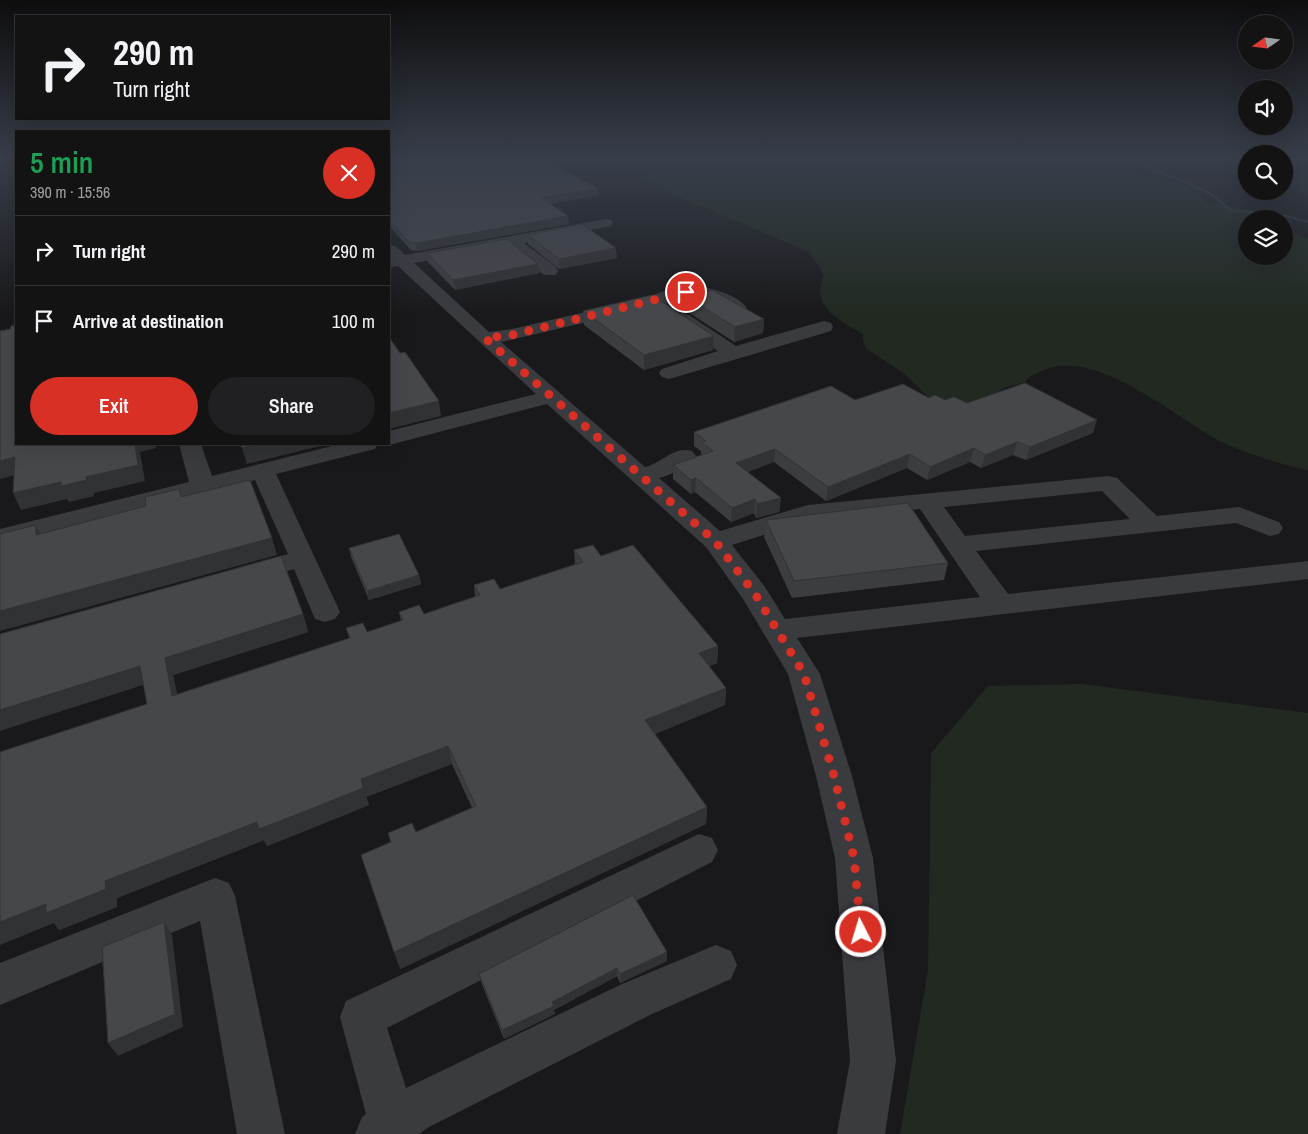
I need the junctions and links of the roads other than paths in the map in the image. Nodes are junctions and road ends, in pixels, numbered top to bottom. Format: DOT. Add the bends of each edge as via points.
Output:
graph roads {
  1 [pos="606,223"];
  2 [pos="511,240"];
  3 [pos="393,258"];
  4 [pos="550,272"];
  5 [pos="655,301"];
  6 [pos="754,317"];
  7 [pos="771,327"];
  8 [pos="824,327"];
  9 [pos="788,337"];
  10 [pos="485,338"];
  11 [pos="734,353"];
  12 [pos="669,373"];
  13 [pos="553,396"];
  14 [pos="390,438"];
  15 [pos="190,445"];
  16 [pos="363,445"];
  17 [pos="684,456"];
  18 [pos="262,471"];
  19 [pos="641,475"];
  20 [pos="203,486"];
  21 [pos="927,501"];
  22 [pos="1151,525"];
  23 [pos="1270,528"];
  24 [pos="0,537"];
  25 [pos="715,541"];
  26 [pos="958,545"];
  27 [pos="303,558"];
  28 [pos="1308,570"];
  29 [pos="218,582"];
  30 [pos="1001,606"];
  31 [pos="324,612"];
  32 [pos="778,630"];
  33 [pos="699,850"];
  34 [pos="716,965"];
  35 [pos="0,984"];
  36 [pos="386,1129"];
  37 [pos="261,1134"];
  38 [pos="861,1134"];
  1 -- 2 [label="street"];
  2 -- 3 [label="street"];
  2 -- 4 [label="street"];
  3 -- 10 [label="street"];
  5 -- 6 [label="street" via="676,294 710,293"];
  5 -- 10 [label="street" via="512,335"];
  5 -- 11 [label="street"];
  7 -- 9 [label="street"];
  8 -- 9 [label="street"];
  9 -- 11 [label="street"];
  10 -- 13 [label="street"];
  11 -- 12 [label="street"];
  13 -- 14 [label="street"];
  13 -- 19 [label="street"];
  15 -- 20 [label="street"];
  16 -- 18 [label="street"];
  17 -- 19 [label="street" via="660,471"];
  18 -- 20 [label="street"];
  18 -- 27 [label="street"];
  19 -- 25 [label="street"];
  20 -- 24 [label="street"];
  21 -- 22 [label="street" via="1108,483"];
  21 -- 25 [label="street" via="808,513"];
  21 -- 26 [label="street"];
  22 -- 23 [label="street" via="1239,515"];
  22 -- 26 [label="street"];
  25 -- 32 [label="street"];
  26 -- 30 [label="street"];
  27 -- 29 [label="street"];
  27 -- 31 [label="street"];
  28 -- 30 [label="street"];
  30 -- 32 [label="street"];
  32 -- 38 [label="street" via="804,674 854,858 873,1062"];
  33 -- 36 [label="street" via="362,1017"];
  34 -- 36 [label="street" via="637,999 412,1110"];
  35 -- 37 [label="street" via="215,896"];
}
